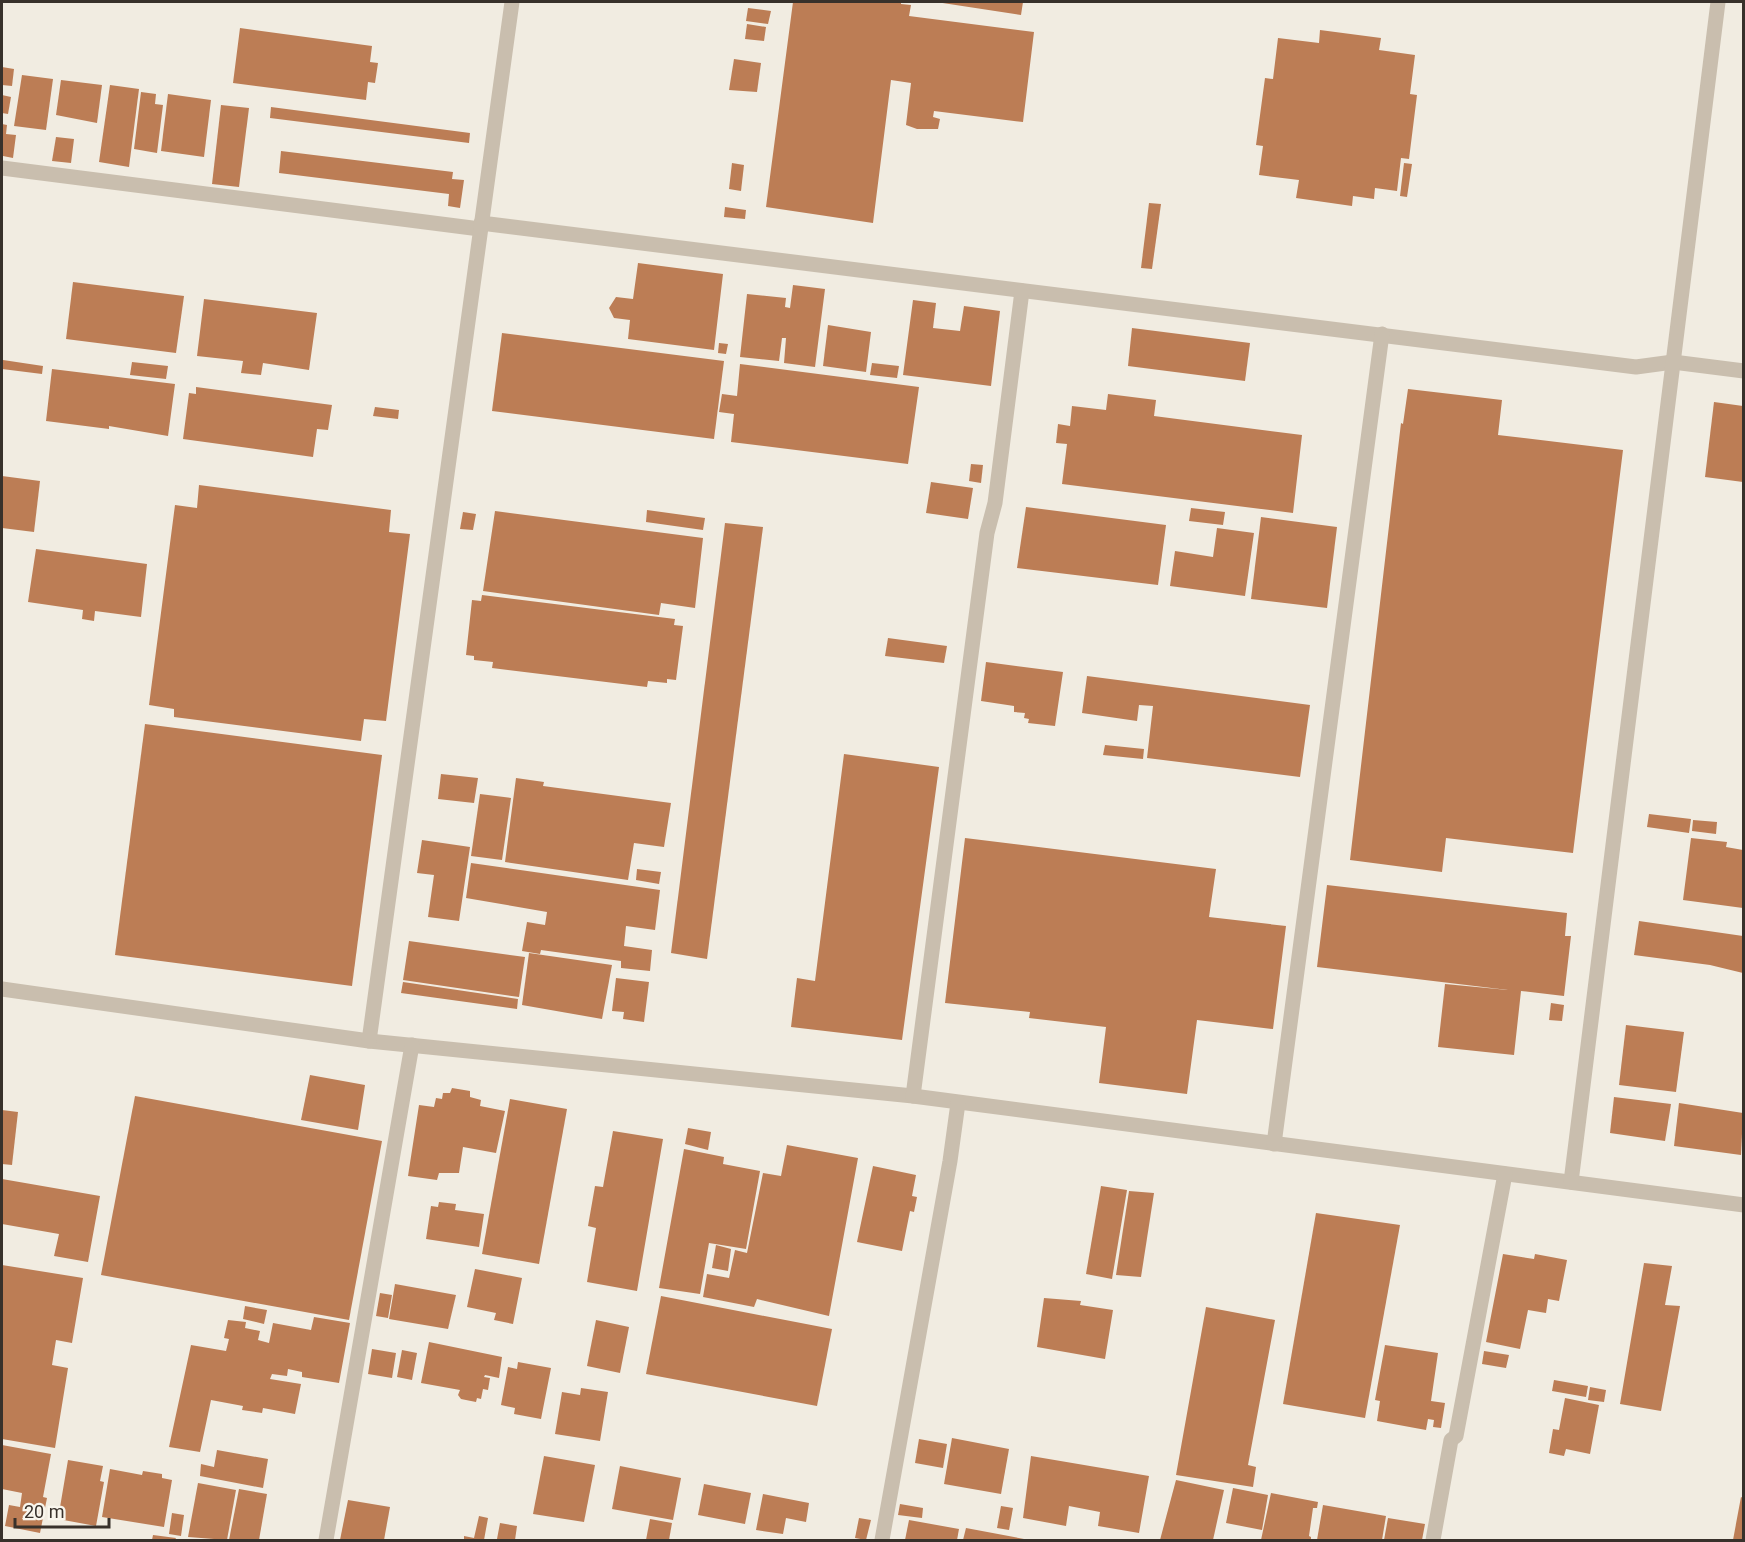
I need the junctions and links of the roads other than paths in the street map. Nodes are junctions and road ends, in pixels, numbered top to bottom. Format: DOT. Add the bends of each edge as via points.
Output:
graph roads {
  1 [pos="512,2"];
  2 [pos="1718,2"];
  3 [pos="2,168"];
  4 [pos="480,226"];
  5 [pos="1022,291"];
  6 [pos="1382,334"];
  7 [pos="1673,362"];
  8 [pos="1743,371"];
  9 [pos="2,989"];
  10 [pos="369,1041"];
  11 [pos="412,1045"];
  12 [pos="913,1096"];
  13 [pos="958,1102"];
  14 [pos="1274,1144"];
  15 [pos="1505,1174"];
  16 [pos="1571,1182"];
  17 [pos="1743,1205"];
  18 [pos="326,1540"];
  19 [pos="882,1540"];
  20 [pos="1433,1540"];
  1 -- 4 [label="street"];
  2 -- 7 [label="street"];
  3 -- 4 [label="street"];
  4 -- 5 [label="street"];
  4 -- 10 [label="street"];
  5 -- 6 [label="street"];
  5 -- 12 [label="street"];
  6 -- 7 [label="street" via="1636,367"];
  6 -- 14 [label="street"];
  7 -- 8 [label="street"];
  7 -- 16 [label="street"];
  9 -- 10 [label="street"];
  10 -- 11 [label="street"];
  11 -- 12 [label="street"];
  11 -- 18 [label="street"];
  12 -- 13 [label="street"];
  13 -- 14 [label="street"];
  13 -- 19 [label="street" via="951,1161"];
  14 -- 15 [label="street"];
  15 -- 16 [label="street"];
  15 -- 20 [label="street"];
  16 -- 17 [label="street"];
}
